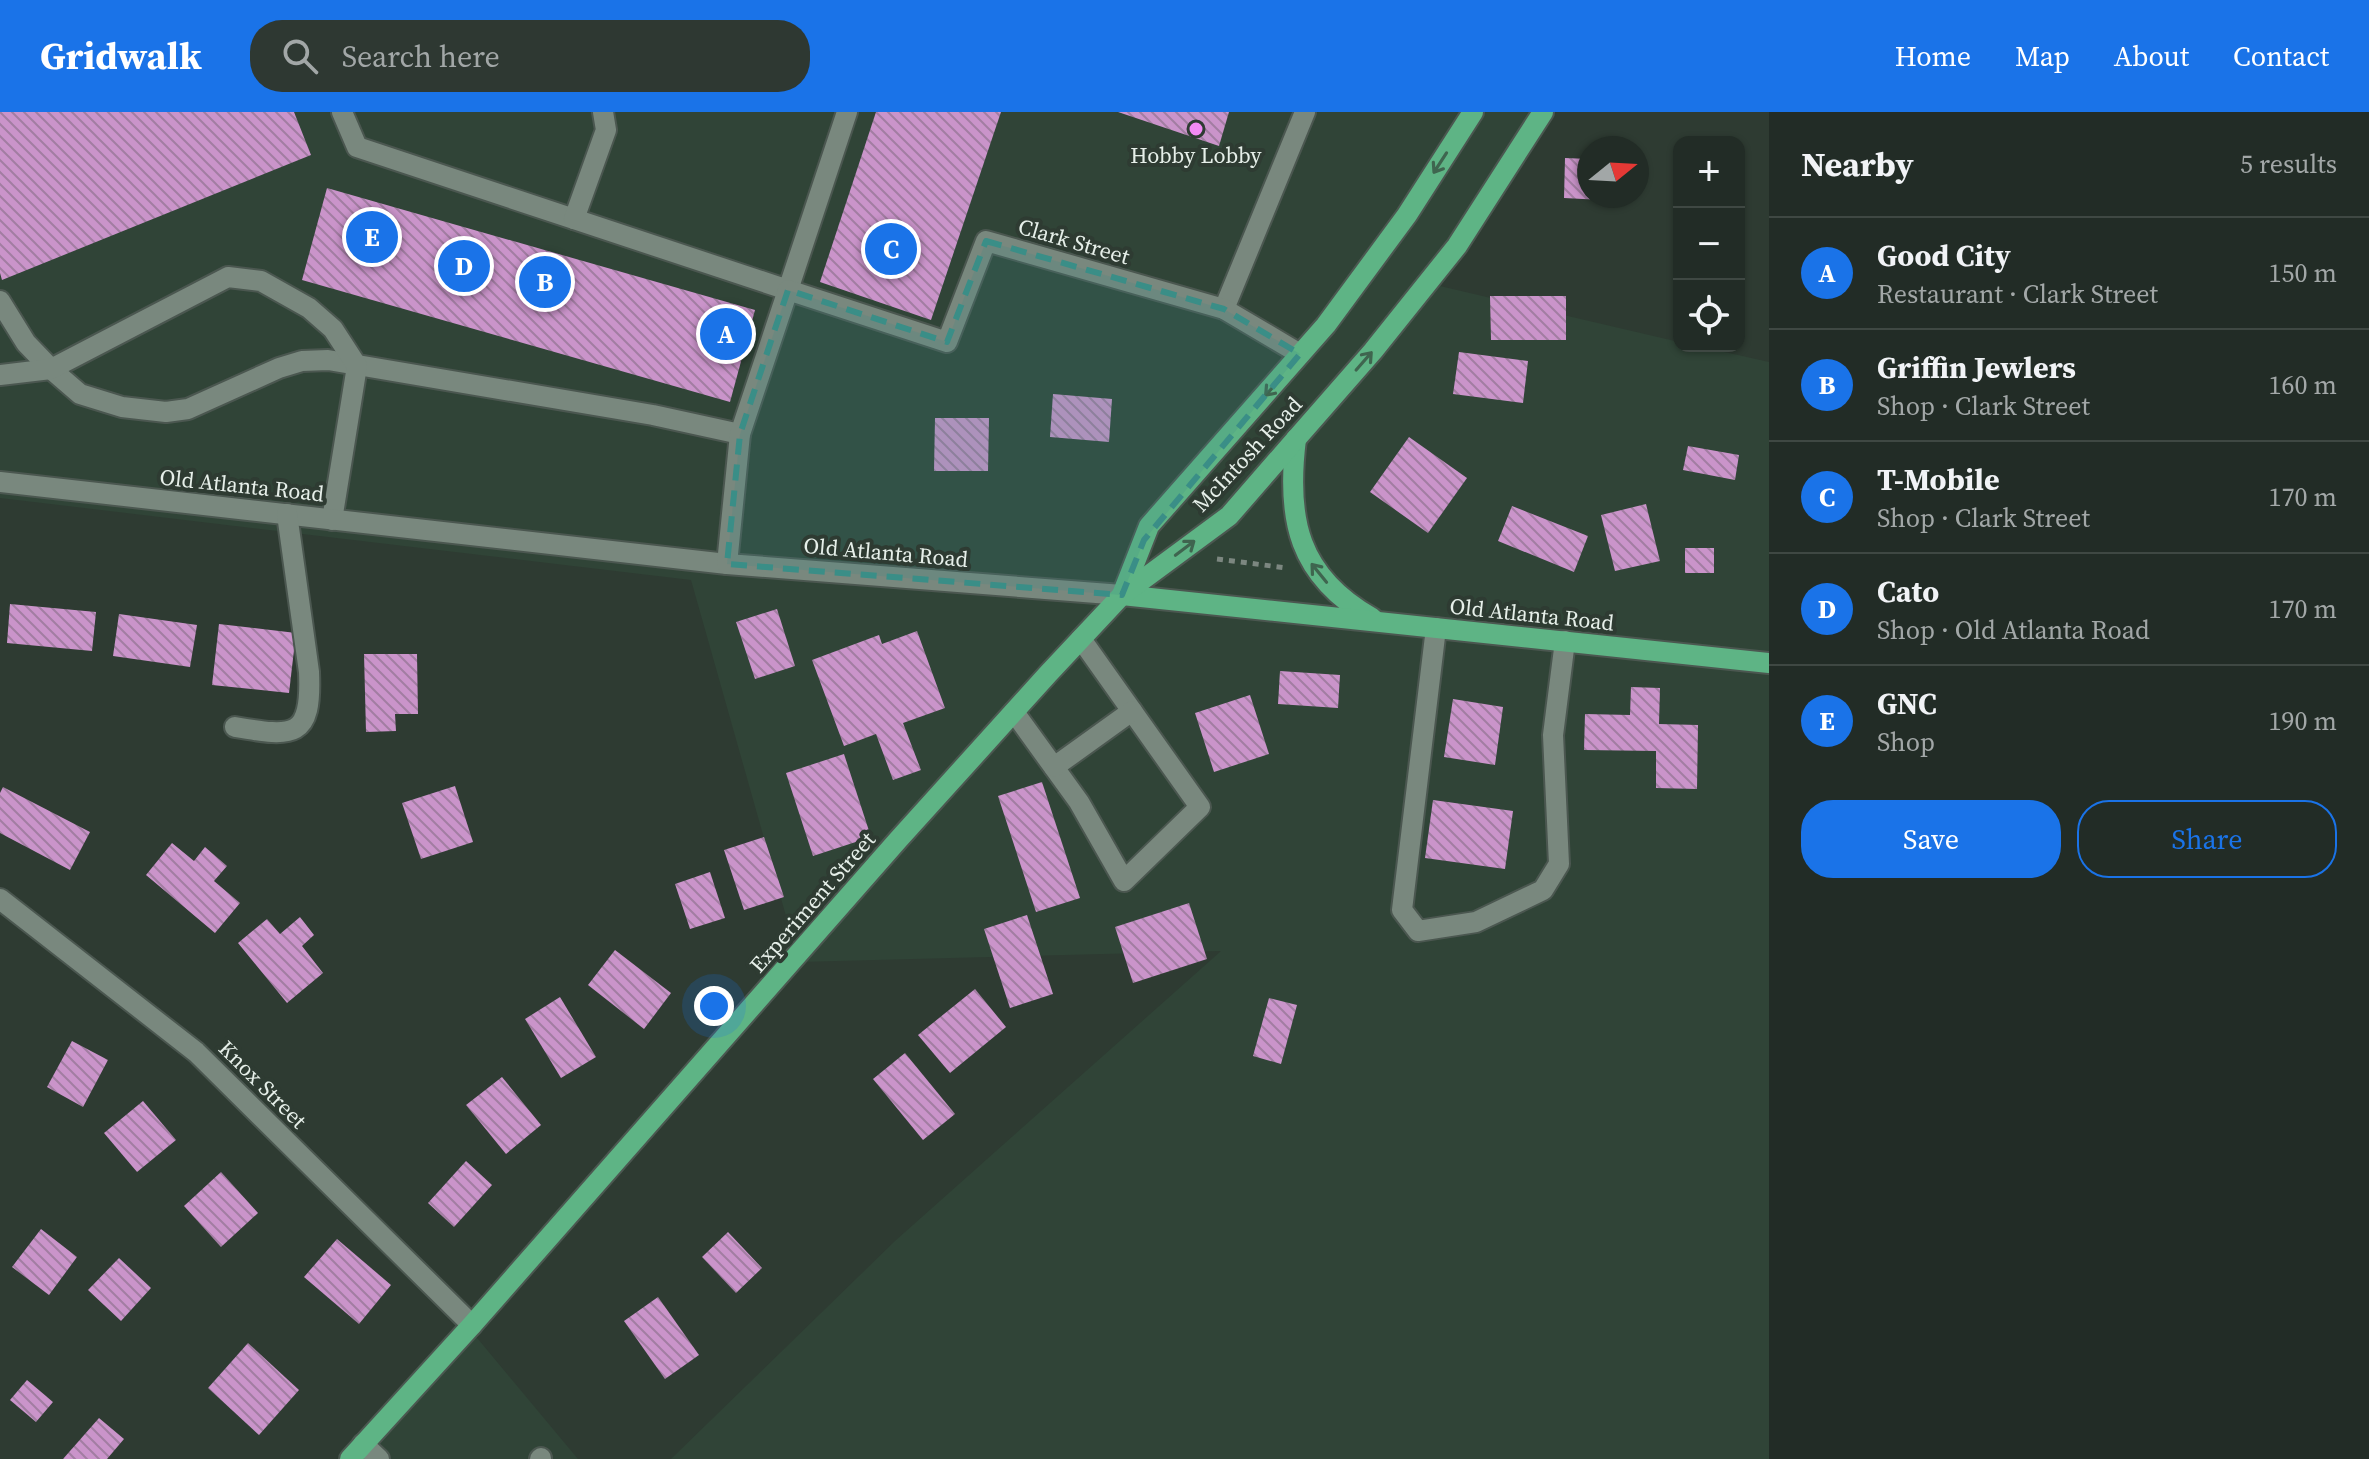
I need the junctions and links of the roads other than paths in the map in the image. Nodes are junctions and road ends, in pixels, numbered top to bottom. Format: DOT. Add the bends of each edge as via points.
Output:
graph roads {
  1 [pos="342,112"];
  2 [pos="603,112"];
  3 [pos="847,112"];
  4 [pos="1305,112"];
  5 [pos="1473,112"];
  6 [pos="1543,112"];
  7 [pos="574,219"];
  8 [pos="788,290"];
  9 [pos="0,301"];
  10 [pos="1224,309"];
  11 [pos="1300,354"];
  12 [pos="357,366"];
  13 [pos="51,369"];
  14 [pos="0,375"];
  15 [pos="740,434"];
  16 [pos="1296,439"];
  17 [pos="0,482"];
  18 [pos="287,514"];
  19 [pos="332,520"];
  20 [pos="727,564"];
  21 [pos="1122,595"];
  22 [pos="1379,622"];
  23 [pos="1436,628"];
  24 [pos="1081,639"];
  25 [pos="1565,641"];
  26 [pos="1769,663"];
  27 [pos="1132,711"];
  28 [pos="1014,712"];
  29 [pos="235,727"];
  30 [pos="1054,767"];
  31 [pos="0,899"];
  32 [pos="472,1325"];
  33 [pos="356,1452"];
  34 [pos="379,1459"];
  1 -- 7 [label="street" via="357,147"];
  2 -- 7 [label="street" via="606,130"];
  3 -- 8 [label="street"];
  4 -- 10 [label="street"];
  5 -- 11 [label="main road, McIntosh Road, one-way" via="1362,278"];
  16 -- 6 [label="main road, McIntosh Road, one-way" via="1457,246"];
  7 -- 8 [label="street"];
  8 -- 10 [label="street, Clark Street" via="947,342 986,241"];
  8 -- 15 [label="street"];
  9 -- 13 [label="street" via="26,343"];
  10 -- 11 [label="street"];
  11 -- 21 [label="main road, McIntosh Road, one-way" via="1149,526"];
  12 -- 13 [label="street" via="302,361 188,409 166,412 122,407 80,394"];
  12 -- 13 [label="street" via="333,329 309,308 261,281 228,277"];
  12 -- 15 [label="street"];
  12 -- 19 [label="street"];
  13 -- 14 [label="street"];
  15 -- 20 [label="street"];
  21 -- 16 [label="main road, McIntosh Road, one-way" via="1229,516"];
  22 -- 16 [label="main road, one-way" via="1339,596 1309,561 1293,501"];
  17 -- 18 [label="street, Old Atlanta Road"];
  18 -- 19 [label="street, Old Atlanta Road"];
  18 -- 29 [label="street" via="309,672 308,714 294,730 276,734"];
  19 -- 20 [label="street, Old Atlanta Road"];
  20 -- 21 [label="street, Old Atlanta Road"];
  21 -- 22 [label="main road, Old Atlanta Road"];
  21 -- 24 [label="main road, Experiment Street"];
  22 -- 23 [label="main road, Old Atlanta Road"];
  23 -- 25 [label="main road, Old Atlanta Road"];
  23 -- 25 [label="street" via="1402,910 1418,931 1476,922 1543,890 1559,864 1553,735"];
  24 -- 27 [label="street"];
  24 -- 28 [label="main road, Experiment Street"];
  25 -- 26 [label="main road, Old Atlanta Road"];
  27 -- 30 [label="street"];
  27 -- 30 [label="street" via="1200,807 1124,881"];
  28 -- 30 [label="street"];
  28 -- 32 [label="main road, Experiment Street"];
  31 -- 32 [label="street, Knox Street" via="196,1052"];
  32 -- 33 [label="main road, Experiment Street"];
  33 -- 34 [label="street"];
}
